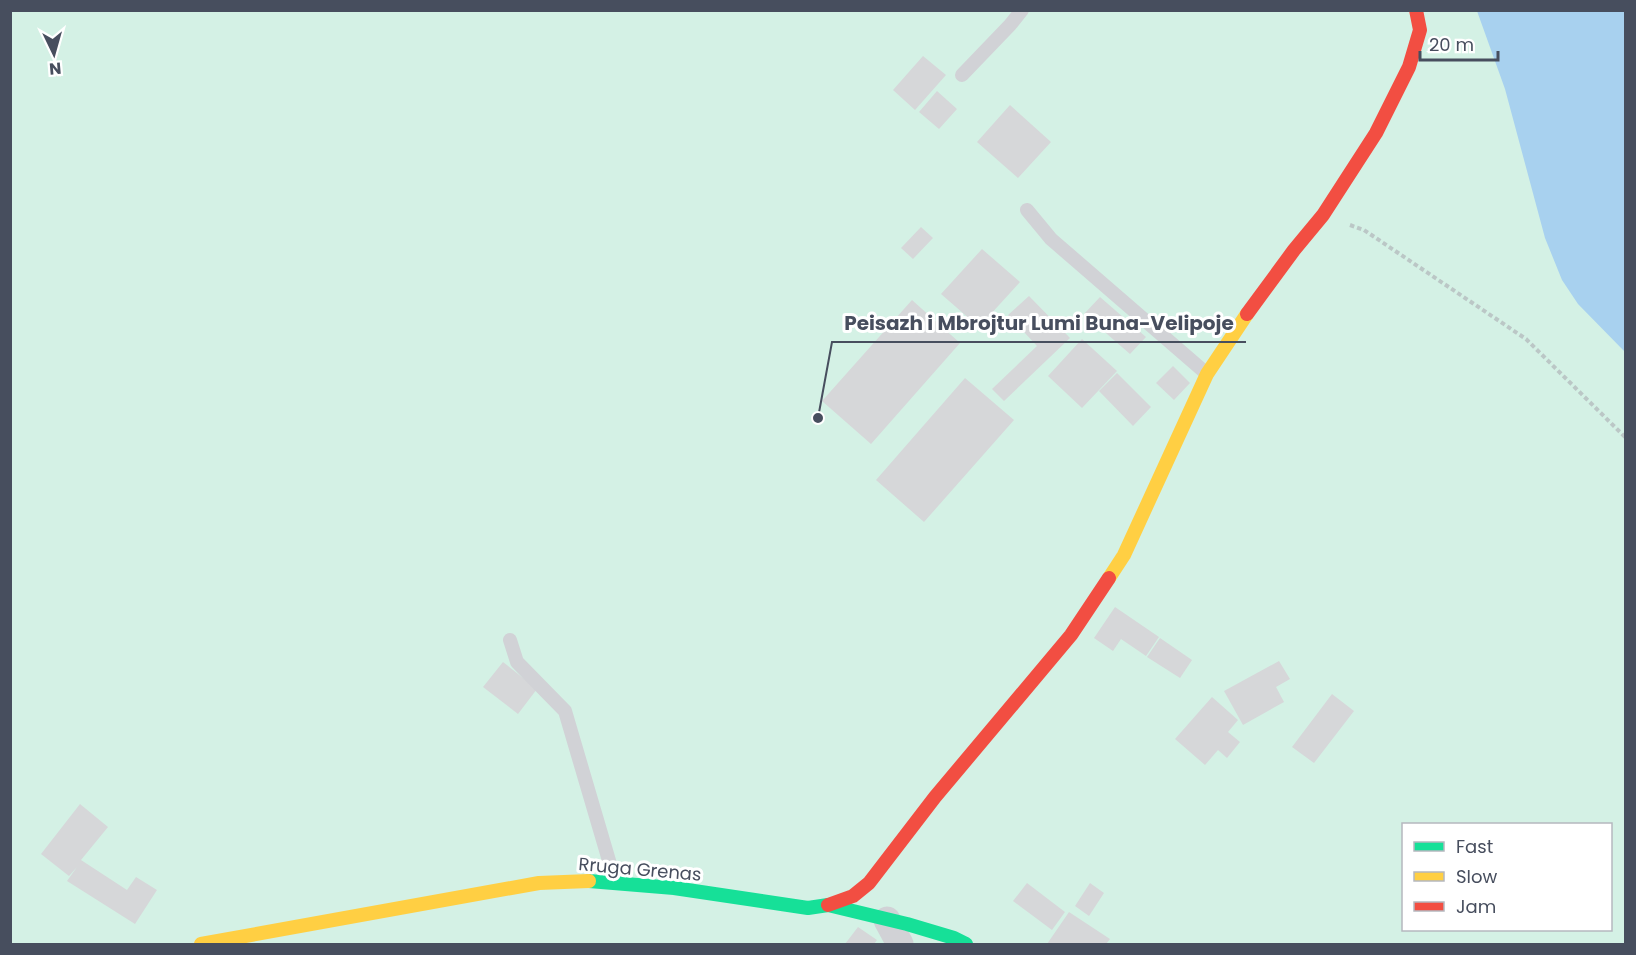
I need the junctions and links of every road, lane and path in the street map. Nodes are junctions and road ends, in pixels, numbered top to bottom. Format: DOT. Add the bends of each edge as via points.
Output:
graph roads {
  1 [pos="1022,10"];
  2 [pos="1416,10"];
  3 [pos="962,75"];
  4 [pos="1027,210"];
  5 [pos="1323,215"];
  6 [pos="1208,374"];
  7 [pos="1626,438"];
  8 [pos="510,640"];
  9 [pos="615,881"];
  10 [pos="828,905"];
  11 [pos="886,920"];
  12 [pos="201,945"];
  13 [pos="900,945"];
  14 [pos="966,945"];
  1 -- 3 [label="lane"];
  2 -- 5 [label="street" via="1420,30 1408,67 1376,133"];
  4 -- 6 [label="lane" via="1051,239"];
  5 -- 6 [label="street" via="1231,336"];
  5 -- 7 [label="path" via="1364,230 1526,339"];
  6 -- 10 [label="street" via="1124,555 1071,635 935,797 869,883 853,897"];
  8 -- 9 [label="lane" via="517,662 564,711"];
  9 -- 10 [label="street, Rruga Grenas" via="808,908"];
  9 -- 12 [label="street, Rruga Grenas" via="539,883"];
  10 -- 11 [label="street, Rruga Grenas"];
  11 -- 13 [label="street"];
  11 -- 14 [label="street, Rruga Grenas" via="954,938"];
}
